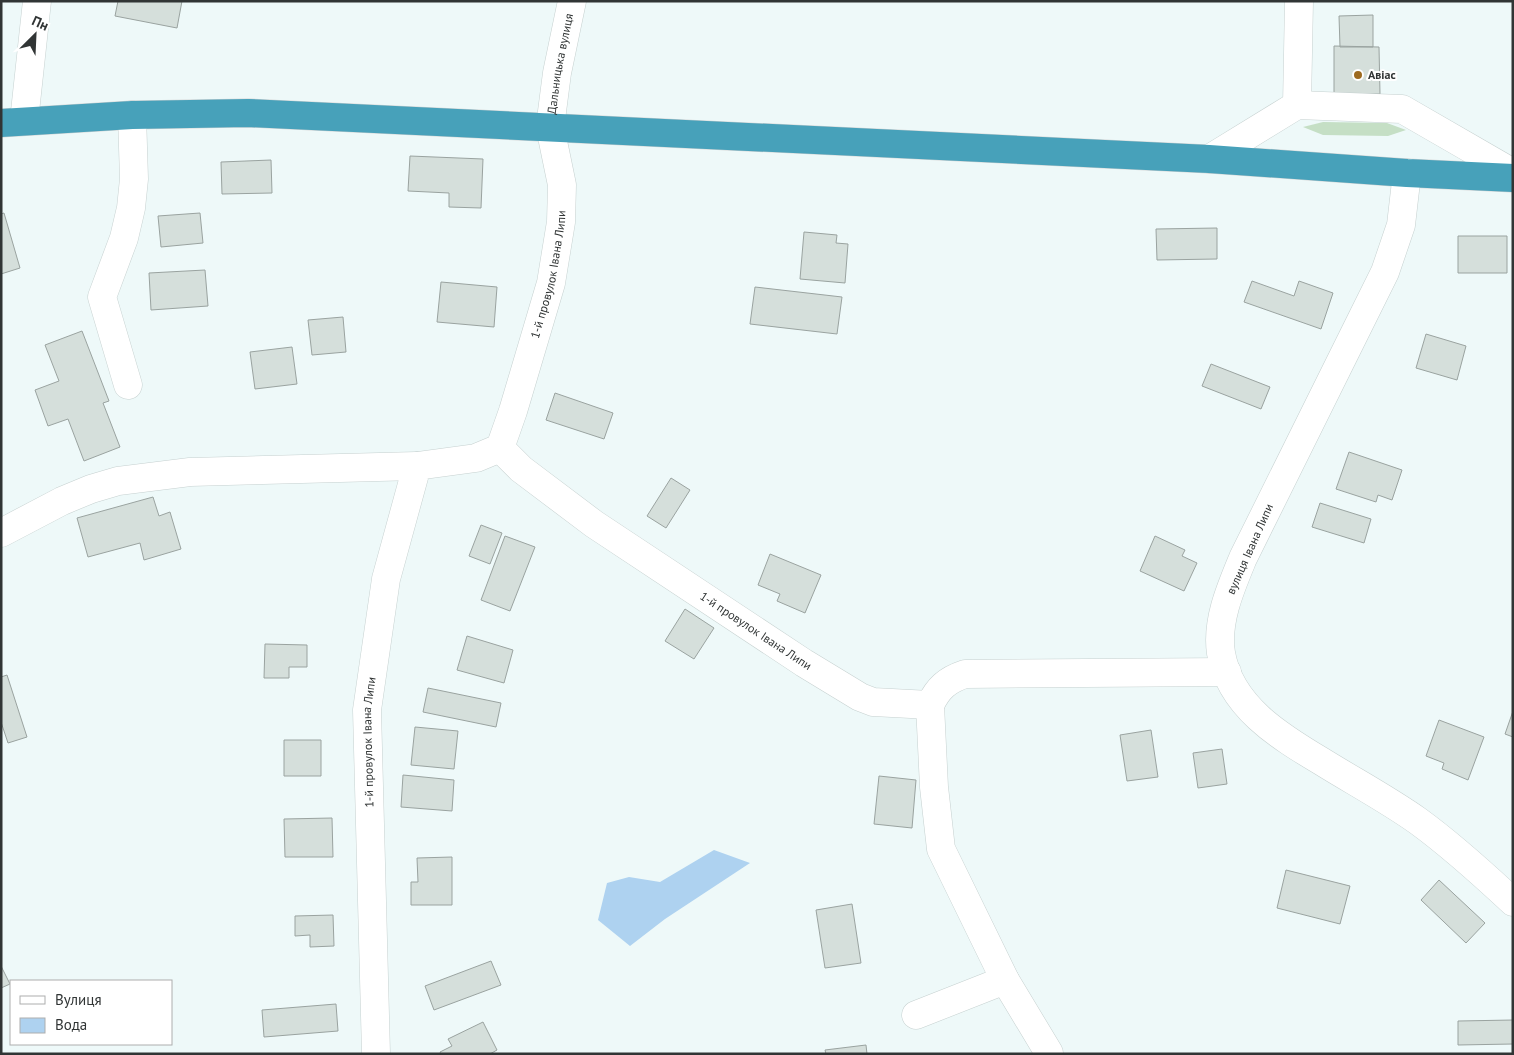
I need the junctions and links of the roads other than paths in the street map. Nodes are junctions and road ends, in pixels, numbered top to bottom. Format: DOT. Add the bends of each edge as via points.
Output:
graph roads {
  1 [pos="37,1"];
  2 [pos="572,1"];
  3 [pos="1299,1"];
  4 [pos="1297,105"];
  5 [pos="132,116"];
  6 [pos="12,122"];
  7 [pos="550,127"];
  8 [pos="1210,159"];
  9 [pos="1407,173"];
  10 [pos="1513,173"];
  11 [pos="1513,178"];
  12 [pos="128,385"];
  13 [pos="500,448"];
  14 [pos="417,466"];
  15 [pos="1,533"];
  16 [pos="1227,672"];
  17 [pos="930,705"];
  18 [pos="1513,902"];
  19 [pos="1005,980"];
  20 [pos="916,1014"];
  21 [pos="376,1054"];
  22 [pos="1049,1054"];
  1 -- 6 [label="street"];
  2 -- 7 [label="street, Дальницька вулиця"];
  3 -- 4 [label="street"];
  4 -- 8 [label="street"];
  4 -- 10 [label="street" via="1402,109"];
  5 -- 6 [label="highway"];
  5 -- 7 [label="highway" via="248,113"];
  5 -- 12 [label="street" via="134,179 131,208 124,238 102,297"];
  7 -- 8 [label="highway"];
  7 -- 13 [label="street, 1-й провулок Івана Липи" via="562,185 561,222 551,283"];
  8 -- 9 [label="highway"];
  9 -- 11 [label="highway"];
  9 -- 16 [label="street, вулиця Івана Липи" via="1401,225 1386,272 1232,585 1221,631 1221,653"];
  13 -- 14 [label="street" via="476,458"];
  13 -- 17 [label="street, 1-й провулок Івана Липи" via="521,469 594,524 836,683 873,702"];
  14 -- 15 [label="street" via="190,472 118,481 62,501"];
  14 -- 21 [label="street, 1-й провулок Івана Липи" via="386,579 367,710"];
  16 -- 17 [label="street" via="965,674 939,688"];
  16 -- 18 [label="street, вулиця Івана Липи" via="1236,692 1263,722 1286,740 1418,821"];
  17 -- 19 [label="street" via="941,849"];
  19 -- 20 [label="street"];
  19 -- 22 [label="street"];
}
